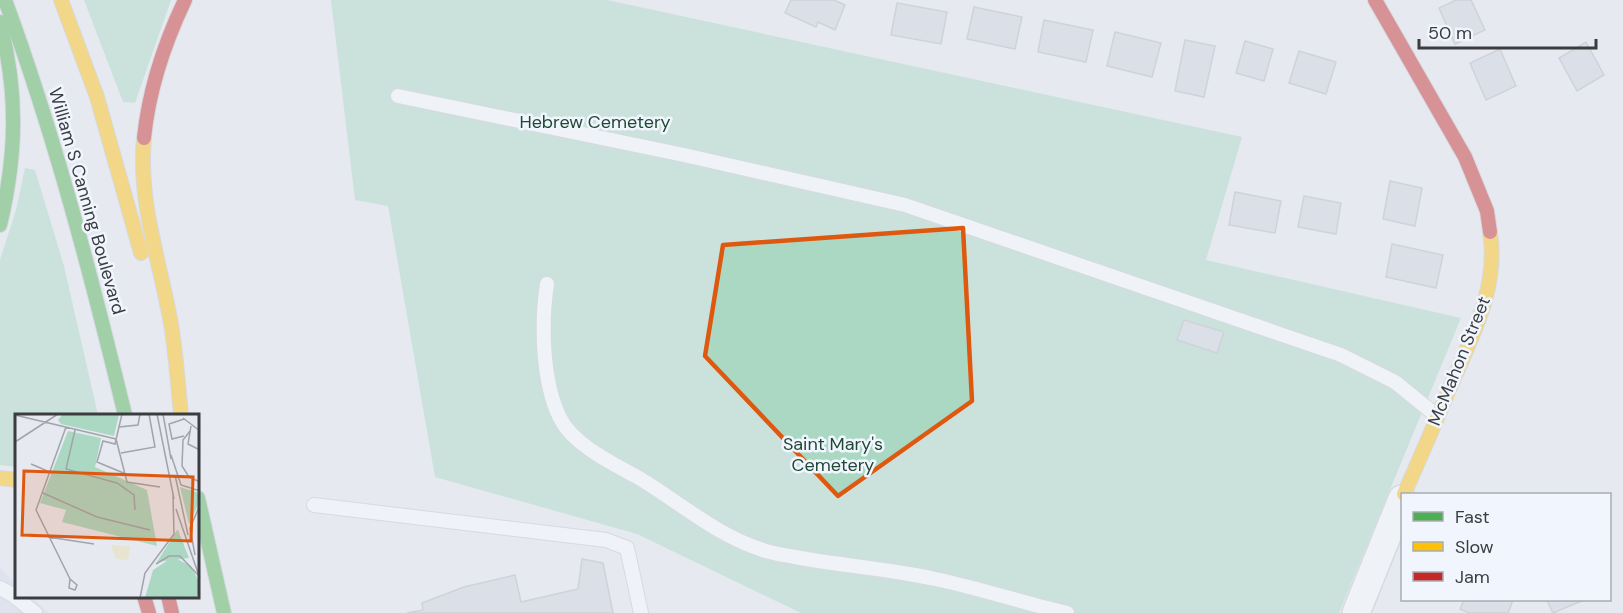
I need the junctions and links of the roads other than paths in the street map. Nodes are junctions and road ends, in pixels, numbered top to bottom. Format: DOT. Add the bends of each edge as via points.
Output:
graph roads {
  1 [pos="4,0"];
  2 [pos="61,0"];
  3 [pos="185,0"];
  4 [pos="1375,0"];
  5 [pos="0,22"];
  6 [pos="398,96"];
  7 [pos="0,225"];
  8 [pos="143,263"];
  9 [pos="547,284"];
  10 [pos="153,304"];
  11 [pos="125,414"];
  12 [pos="180,414"];
  13 [pos="180,414"];
  14 [pos="1437,416"];
  15 [pos="0,478"];
  16 [pos="15,480"];
  17 [pos="1405,493"];
  18 [pos="1401,502"];
  19 [pos="314,505"];
  20 [pos="200,507"];
  21 [pos="0,588"];
  22 [pos="15,597"];
  23 [pos="17,598"];
  24 [pos="144,598"];
  25 [pos="168,598"];
  26 [pos="1359,612"];
  27 [pos="35,613"];
  28 [pos="149,613"];
  29 [pos="172,613"];
  30 [pos="224,613"];
  31 [pos="641,613"];
  32 [pos="1067,613"];
  1 -- 11 [label="main road, William S Canning Boulevard" via="32,72 68,186"];
  2 -- 8 [label="main road, William S Canning Boulevard" via="106,129"];
  3 -- 12 [label="main road" via="159,59 148,100 143,173 149,227 176,354"];
  4 -- 14 [label="main road, McMahon Street" via="1465,157 1491,232 1492,264 1480,316"];
  5 -- 7 [label="main road" via="12,78 15,128 11,178"];
  6 -- 14 [label="lane" via="905,205 1341,355 1395,382"];
  9 -- 32 [label="lane" via="544,344 551,391 560,418 572,436 728,537 762,550 935,579"];
  10 -- 13 [label="main road, William S Canning Boulevard"];
  14 -- 17 [label="main road, McMahon Street"];
  15 -- 16 [label="main road"];
  18 -- 26 [label="street"];
  19 -- 31 [label="lane" via="606,540 627,548"];
  20 -- 30 [label="main road"];
  21 -- 22 [label="lane"];
  23 -- 27 [label="lane"];
  24 -- 28 [label="main road"];
  25 -- 29 [label="main road"];
}
